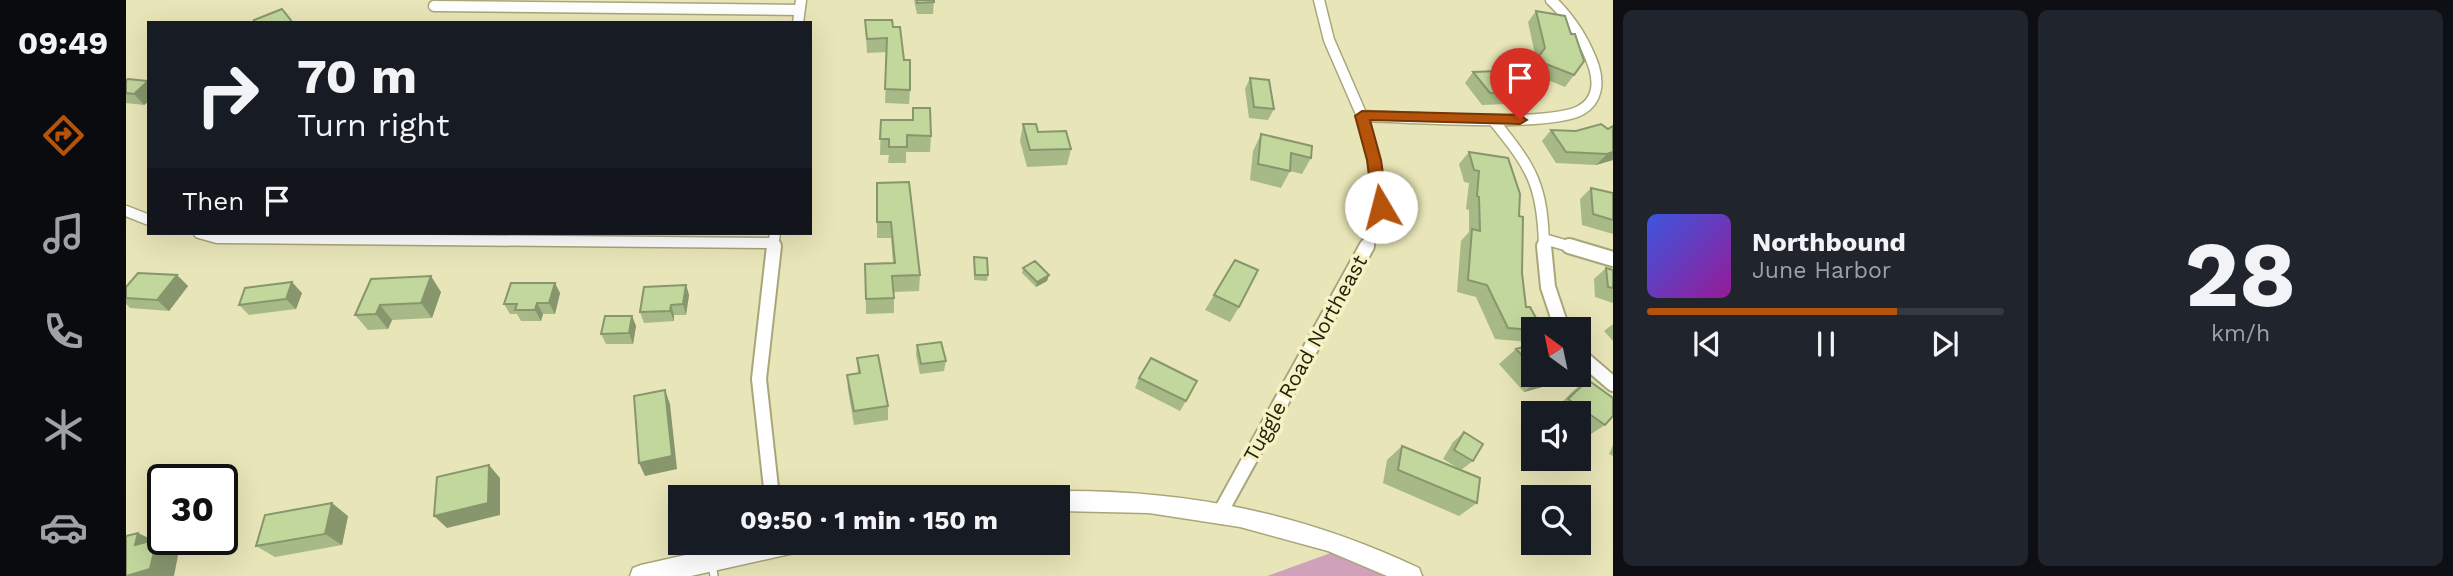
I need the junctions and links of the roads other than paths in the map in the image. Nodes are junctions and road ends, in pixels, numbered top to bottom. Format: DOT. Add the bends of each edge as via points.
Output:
graph roads {
  1 [pos="1320,0"];
  2 [pos="1551,0"];
  3 [pos="800,5"];
  4 [pos="434,6"];
  5 [pos="1362,116"];
  6 [pos="1493,120"];
  7 [pos="126,211"];
  8 [pos="147,219"];
  9 [pos="206,235"];
  10 [pos="775,238"];
  11 [pos="1544,239"];
  12 [pos="1613,259"];
  13 [pos="1557,317"];
  14 [pos="1591,365"];
  15 [pos="1613,384"];
  16 [pos="771,485"];
  17 [pos="1070,501"];
  18 [pos="1220,513"];
  19 [pos="750,555"];
  20 [pos="713,568"];
  21 [pos="641,576"];
  22 [pos="1411,576"];
  1 -- 5 [label="street, Tuggle Road Northeast" via="1329,40"];
  2 -- 6 [label="street" via="1584,38 1598,76 1593,102 1568,117"];
  3 -- 4 [label="street"];
  5 -- 6 [label="street"];
  5 -- 18 [label="street, Tuggle Road Northeast" via="1381,207 1368,244"];
  6 -- 11 [label="street" via="1528,165 1538,186"];
  7 -- 8 [label="street"];
  9 -- 10 [label="street"];
  10 -- 16 [label="street" via="759,379"];
  11 -- 12 [label="street"];
  11 -- 13 [label="street" via="1545,276"];
  14 -- 15 [label="street"];
  17 -- 18 [label="main road" via="1104,499"];
  18 -- 22 [label="main road" via="1306,534 1383,561"];
  19 -- 20 [label="main road"];
  20 -- 21 [label="main road"];
}
